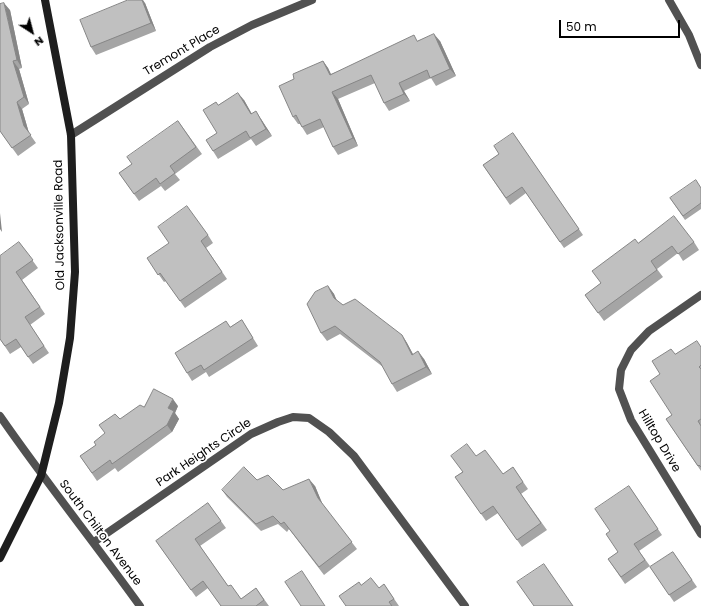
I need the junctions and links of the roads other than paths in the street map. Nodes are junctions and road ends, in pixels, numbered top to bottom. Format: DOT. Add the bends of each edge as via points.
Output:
graph roads {
  1 [pos="45,0"];
  2 [pos="312,0"];
  3 [pos="670,0"];
  4 [pos="701,65"];
  5 [pos="71,135"];
  6 [pos="701,295"];
  7 [pos="0,416"];
  8 [pos="41,476"];
  9 [pos="701,534"];
  10 [pos="94,542"];
  11 [pos="0,558"];
  12 [pos="140,606"];
  13 [pos="465,606"];
  1 -- 5 [label="main road, Old Jacksonville Road"];
  2 -- 5 [label="street, Tremont Place" via="252,25 210,47"];
  3 -- 4 [label="street" via="689,35"];
  5 -- 8 [label="main road, Old Jacksonville Road" via="75,272 70,338 59,403"];
  6 -- 9 [label="street, Hilltop Drive" via="649,331 631,350 621,370 619,389 631,420"];
  7 -- 8 [label="street, South Chilton Avenue"];
  8 -- 10 [label="street, South Chilton Avenue"];
  8 -- 11 [label="main road, Old Jacksonville Road"];
  10 -- 12 [label="street, South Chilton Avenue"];
  10 -- 13 [label="street, Park Heights Circle" via="251,434 293,417 309,418 329,432 354,456"];
}
